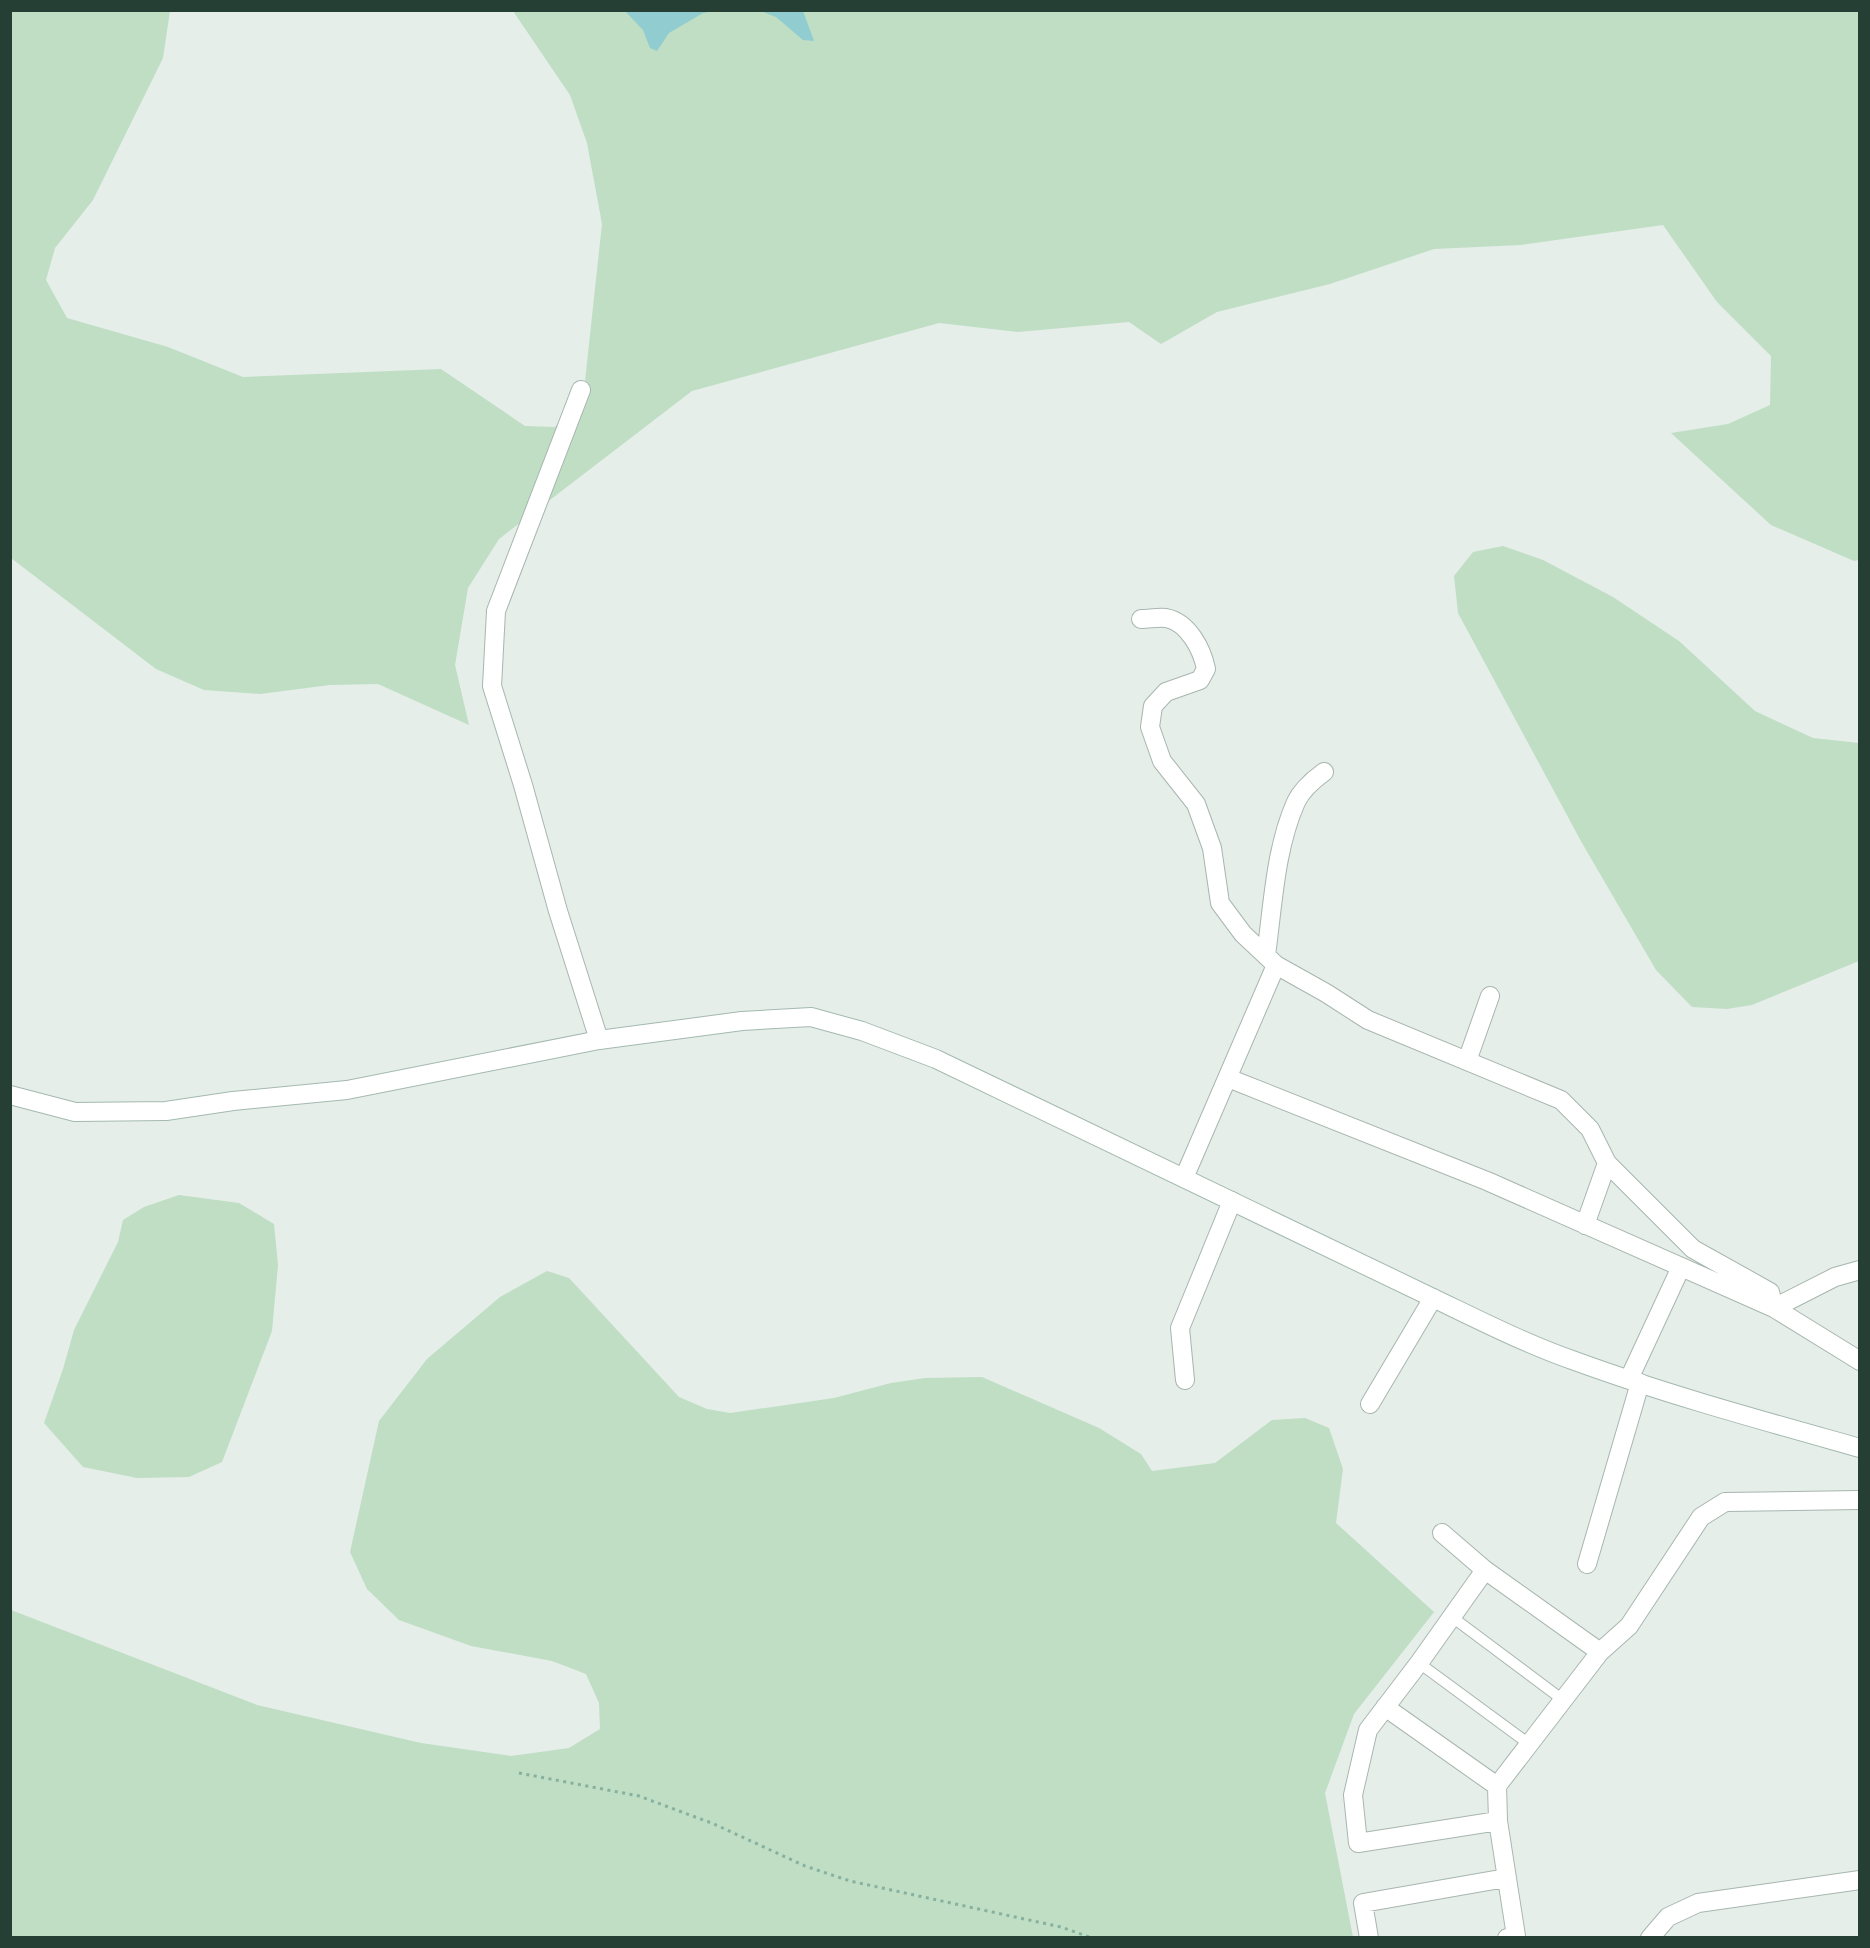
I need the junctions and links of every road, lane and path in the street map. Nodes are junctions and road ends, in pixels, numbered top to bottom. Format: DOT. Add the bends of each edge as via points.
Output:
graph roads {
  1 [pos="581,390"];
  2 [pos="1141,619"];
  3 [pos="1324,772"];
  4 [pos="1271,960"];
  5 [pos="1490,996"];
  6 [pos="599,1040"];
  7 [pos="1467,1061"];
  8 [pos="1228,1078"];
  9 [pos="10,1095"];
  10 [pos="1607,1163"];
  11 [pos="1185,1178"];
  12 [pos="1232,1201"];
  13 [pos="1585,1225"];
  14 [pos="1681,1267"];
  15 [pos="1860,1270"];
  16 [pos="1433,1298"];
  17 [pos="1774,1308"];
  18 [pos="1860,1361"];
  19 [pos="1185,1380"];
  20 [pos="1634,1381"];
  21 [pos="1370,1404"];
  22 [pos="1860,1448"];
  23 [pos="1860,1500"];
  24 [pos="1442,1533"];
  25 [pos="1587,1564"];
  26 [pos="1485,1570"];
  27 [pos="1452,1617"];
  28 [pos="1600,1652"];
  29 [pos="1419,1663"];
  30 [pos="1563,1700"];
  31 [pos="1385,1707"];
  32 [pos="1529,1744"];
  33 [pos="519,1773"];
  34 [pos="1497,1786"];
  35 [pos="1498,1821"];
  36 [pos="1506,1878"];
  37 [pos="1860,1880"];
  38 [pos="1092,1938"];
  39 [pos="1369,1938"];
  40 [pos="1507,1938"];
  41 [pos="1650,1938"];
  1 -- 6 [label="street" via="496,611 492,686"];
  2 -- 4 [label="street" via="1168,618 1189,631 1202,652 1206,669 1200,680 1166,692 1153,706 1149,727 1162,761 1196,804 1212,848 1220,903 1243,934"];
  3 -- 4 [label="street" via="1311,781 1297,800 1283,840"];
  4 -- 7 [label="street" via="1368,1020"];
  4 -- 8 [label="street"];
  5 -- 7 [label="street"];
  6 -- 9 [label="street" via="347,1090 166,1111 75,1112"];
  6 -- 11 [label="street" via="742,1021 810,1017 862,1031 936,1059"];
  7 -- 10 [label="street" via="1561,1100 1590,1129"];
  8 -- 11 [label="street"];
  8 -- 13 [label="street" via="1487,1181"];
  10 -- 13 [label="street"];
  10 -- 17 [label="street" via="1693,1250 1770,1292"];
  11 -- 12 [label="street"];
  12 -- 16 [label="street"];
  12 -- 19 [label="street" via="1180,1328"];
  13 -- 14 [label="street"];
  14 -- 17 [label="street"];
  14 -- 20 [label="street"];
  15 -- 17 [label="street" via="1835,1277"];
  16 -- 20 [label="street" via="1573,1361"];
  16 -- 21 [label="street"];
  17 -- 18 [label="street"];
  20 -- 22 [label="street"];
  20 -- 25 [label="street"];
  23 -- 28 [label="street" via="1725,1502 1701,1517 1629,1626"];
  24 -- 26 [label="street"];
  26 -- 27 [label="street"];
  26 -- 28 [label="street"];
  27 -- 29 [label="street"];
  27 -- 30 [label="lane"];
  28 -- 30 [label="street"];
  29 -- 31 [label="street"];
  29 -- 32 [label="lane"];
  30 -- 32 [label="street"];
  31 -- 34 [label="street"];
  31 -- 35 [label="street" via="1368,1730 1353,1795 1358,1843"];
  32 -- 34 [label="street"];
  33 -- 38 [label="path" via="639,1796 850,1881 1061,1927"];
  34 -- 35 [label="street"];
  35 -- 36 [label="street"];
  36 -- 39 [label="street" via="1363,1903"];
  36 -- 40 [label="street" via="1516,1936"];
  37 -- 41 [label="street" via="1698,1903 1668,1917"];
}
